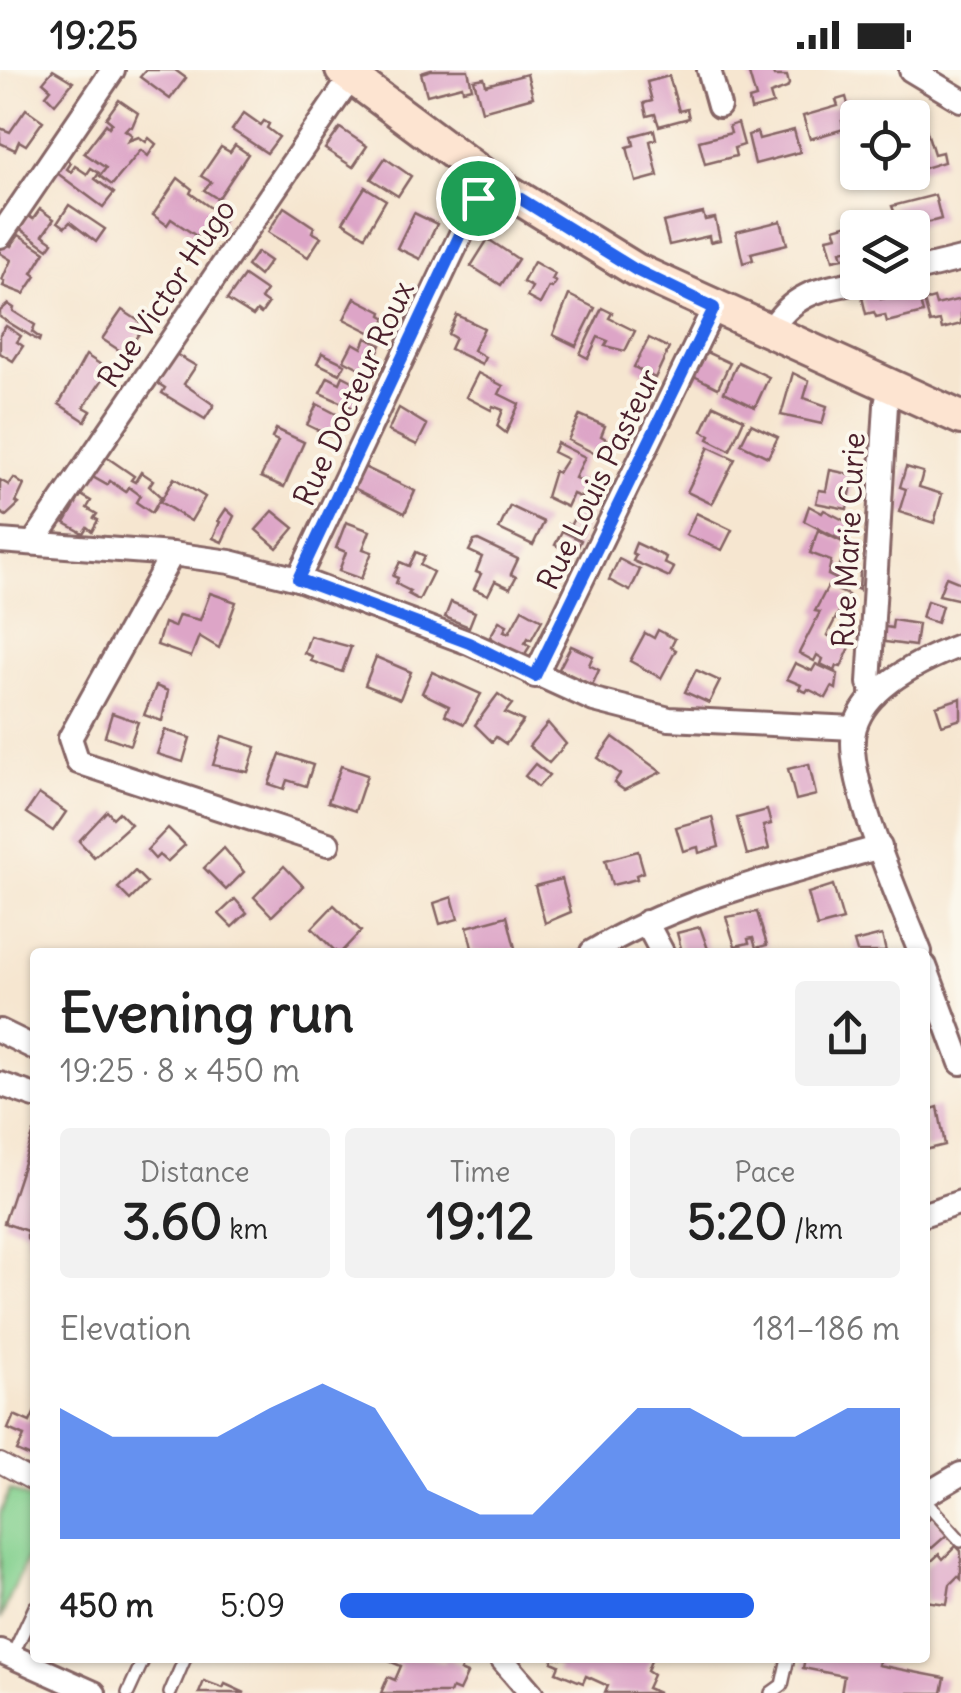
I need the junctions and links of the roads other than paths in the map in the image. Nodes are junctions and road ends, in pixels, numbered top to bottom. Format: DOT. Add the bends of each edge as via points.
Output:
graph roads {
  1 [pos="113,70"];
  2 [pos="708,70"];
  3 [pos="911,70"];
  4 [pos="348,75"];
  5 [pos="961,100"];
  6 [pos="719,106"];
  7 [pos="490,180"];
  8 [pos="0,236"];
  9 [pos="961,259"];
  10 [pos="930,267"];
  11 [pos="840,286"];
  12 [pos="714,308"];
  13 [pos="769,332"];
  14 [pos="890,388"];
  15 [pos="961,418"];
  16 [pos="0,541"];
  17 [pos="33,543"];
  18 [pos="172,554"];
  19 [pos="298,579"];
  20 [pos="961,645"];
  21 [pos="535,676"];
  22 [pos="875,696"];
  23 [pos="854,728"];
  24 [pos="328,844"];
  25 [pos="880,846"];
  26 [pos="646,922"];
  27 [pos="599,948"];
  28 [pos="660,948"];
  29 [pos="918,948"];
  30 [pos="930,979"];
  31 [pos="0,1031"];
  32 [pos="30,1046"];
  33 [pos="961,1063"];
  34 [pos="0,1084"];
  35 [pos="30,1094"];
  36 [pos="961,1202"];
  37 [pos="930,1212"];
  38 [pos="0,1463"];
  39 [pos="961,1474"];
  40 [pos="30,1479"];
  41 [pos="930,1495"];
  42 [pos="930,1504"];
  43 [pos="961,1541"];
  44 [pos="30,1615"];
  45 [pos="6,1653"];
  46 [pos="142,1663"];
  47 [pos="183,1663"];
  48 [pos="505,1663"];
  49 [pos="788,1663"];
  50 [pos="786,1689"];
  51 [pos="94,1693"];
  52 [pos="128,1693"];
  53 [pos="170,1693"];
  54 [pos="531,1693"];
  55 [pos="771,1693"];
  1 -- 8 [label="street"];
  2 -- 6 [label="street"];
  3 -- 5 [label="street"];
  4 -- 7 [label="main road"];
  4 -- 17 [label="street, Rue Victor Hugo"];
  7 -- 12 [label="main road" via="636,270"];
  7 -- 19 [label="street, Rue Docteur Roux"];
  9 -- 10 [label="street"];
  11 -- 13 [label="street" via="798,298"];
  12 -- 13 [label="main road"];
  12 -- 21 [label="street, Rue Louis Pasteur"];
  13 -- 14 [label="main road"];
  14 -- 15 [label="main road"];
  14 -- 22 [label="street, Rue Marie Curie" via="870,683"];
  16 -- 17 [label="street"];
  17 -- 18 [label="street"];
  18 -- 19 [label="street"];
  18 -- 24 [label="street" via="70,738 78,762"];
  19 -- 21 [label="street" via="469,643"];
  20 -- 22 [label="street" via="934,655"];
  21 -- 23 [label="street" via="669,719"];
  22 -- 23 [label="street"];
  23 -- 25 [label="street" via="854,770"];
  25 -- 26 [label="street"];
  25 -- 29 [label="street"];
  26 -- 27 [label="street"];
  26 -- 28 [label="street"];
  30 -- 33 [label="street"];
  31 -- 32 [label="street"];
  34 -- 35 [label="street"];
  36 -- 37 [label="street"];
  38 -- 40 [label="street"];
  39 -- 41 [label="street"];
  42 -- 43 [label="lane"];
  44 -- 45 [label="lane"];
  45 -- 51 [label="street"];
  46 -- 52 [label="lane"];
  47 -- 53 [label="lane"];
  48 -- 54 [label="street"];
  49 -- 50 [label="lane"];
  50 -- 55 [label="lane"];
}
